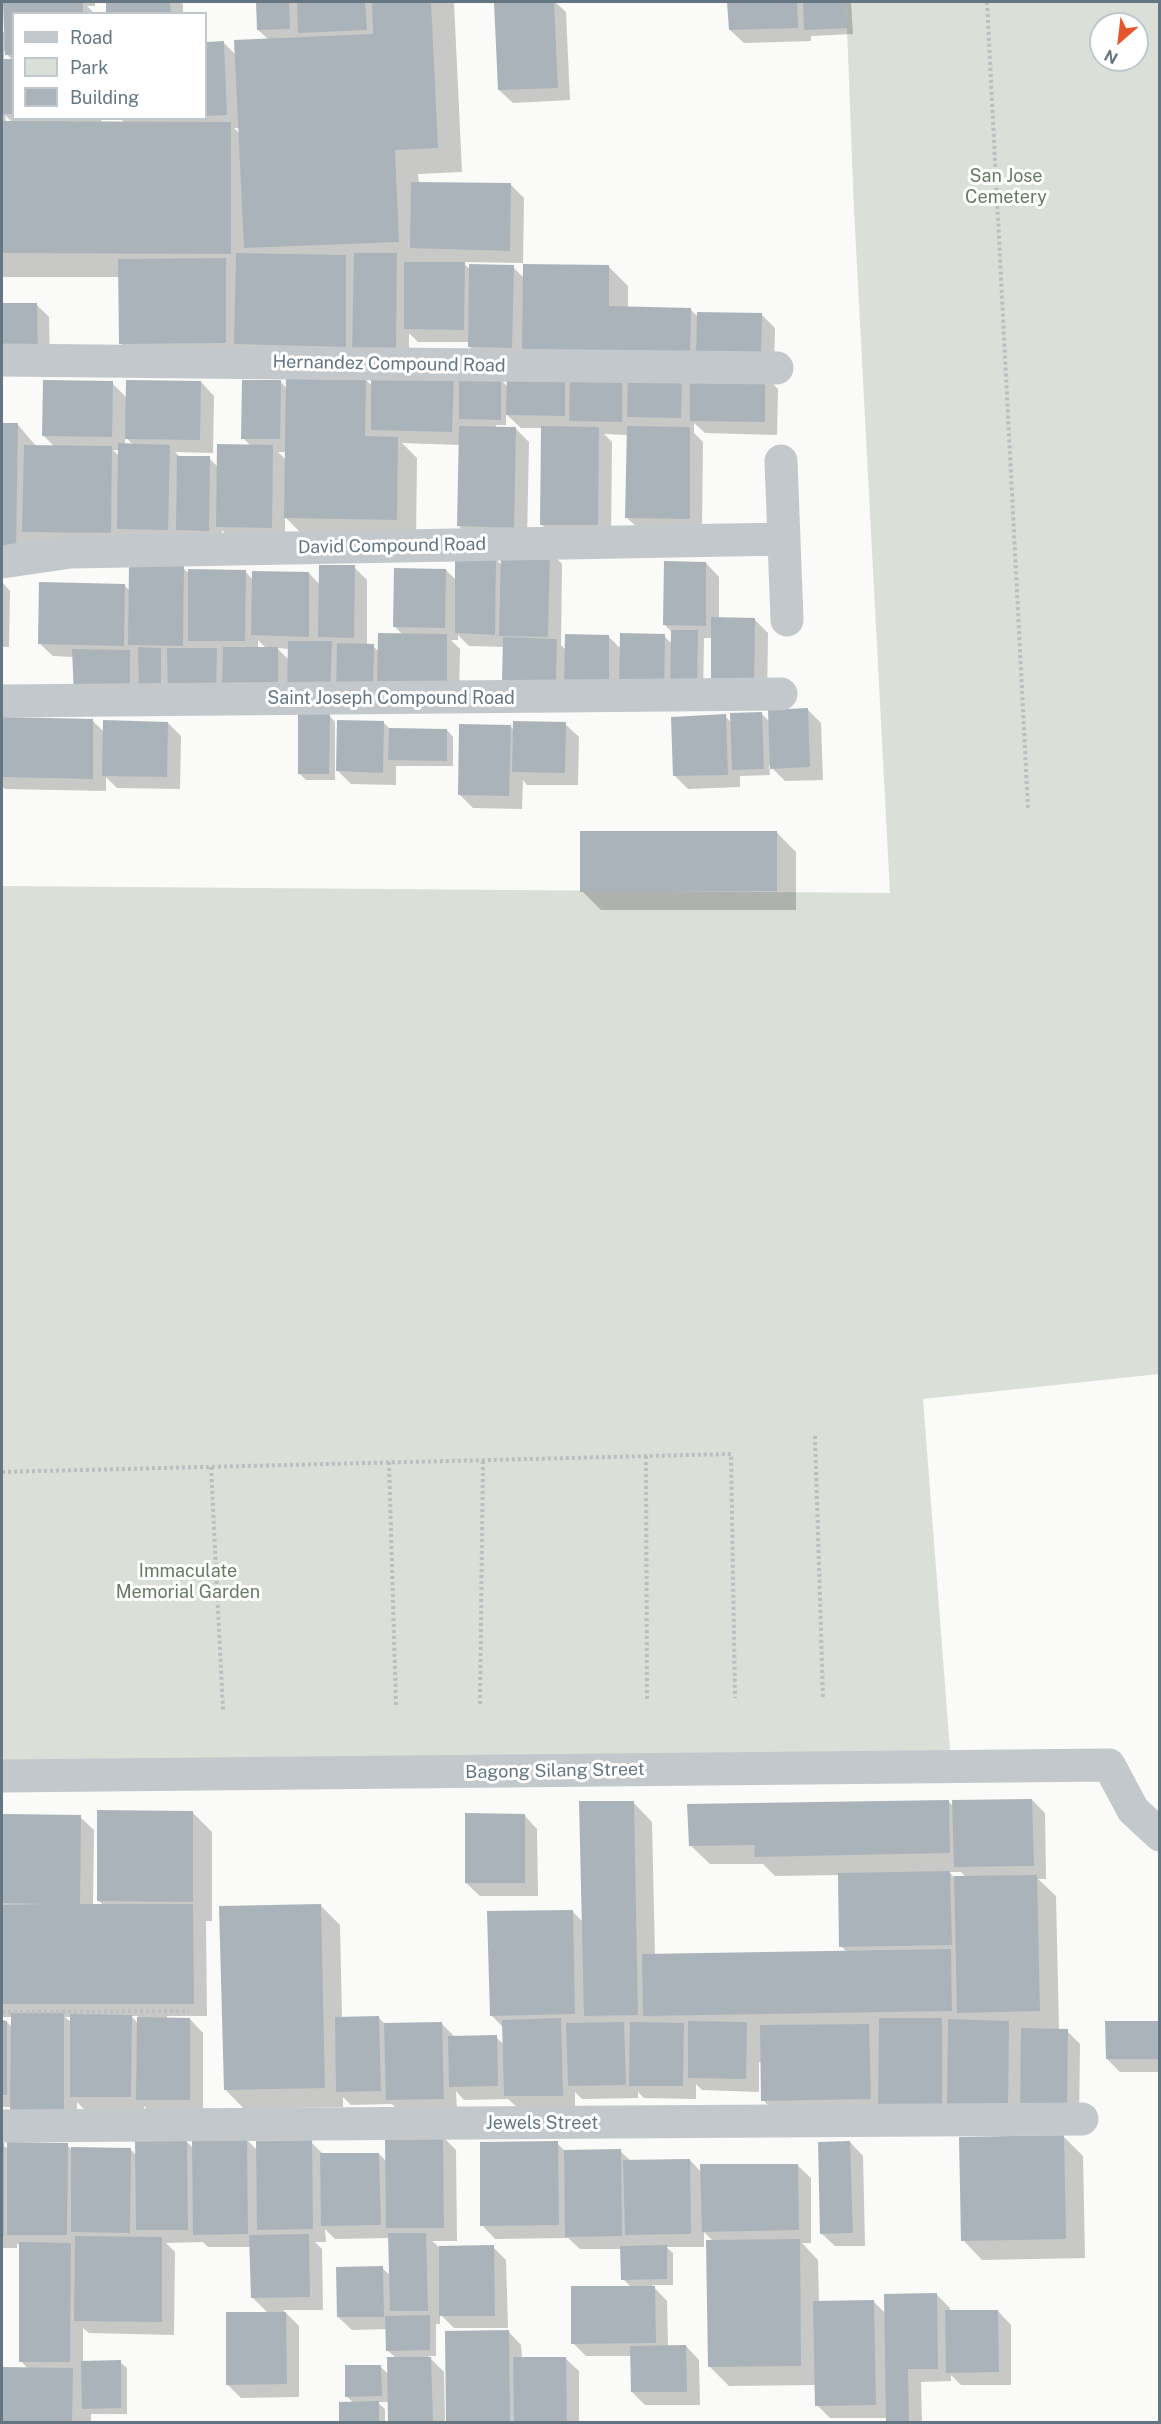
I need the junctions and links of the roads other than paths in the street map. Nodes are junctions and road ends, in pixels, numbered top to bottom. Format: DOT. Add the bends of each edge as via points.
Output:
graph roads {
  1 [pos="2,360"];
  2 [pos="777,368"];
  3 [pos="781,461"];
  4 [pos="784,539"];
  5 [pos="2,562"];
  6 [pos="787,620"];
  7 [pos="781,694"];
  8 [pos="2,701"];
  9 [pos="2,1776"];
  10 [pos="1160,1835"];
  11 [pos="1082,2119"];
  12 [pos="2,2127"];
  1 -- 2 [label="street, Hernandez Compound Road"];
  3 -- 4 [label="street"];
  4 -- 5 [label="street, David Compound Road" via="71,552"];
  4 -- 6 [label="street"];
  7 -- 8 [label="street, Saint Joseph Compound Road"];
  9 -- 10 [label="street, Bagong Silang Street" via="1109,1765 1133,1810"];
  11 -- 12 [label="street, Jewels Street"];
}
